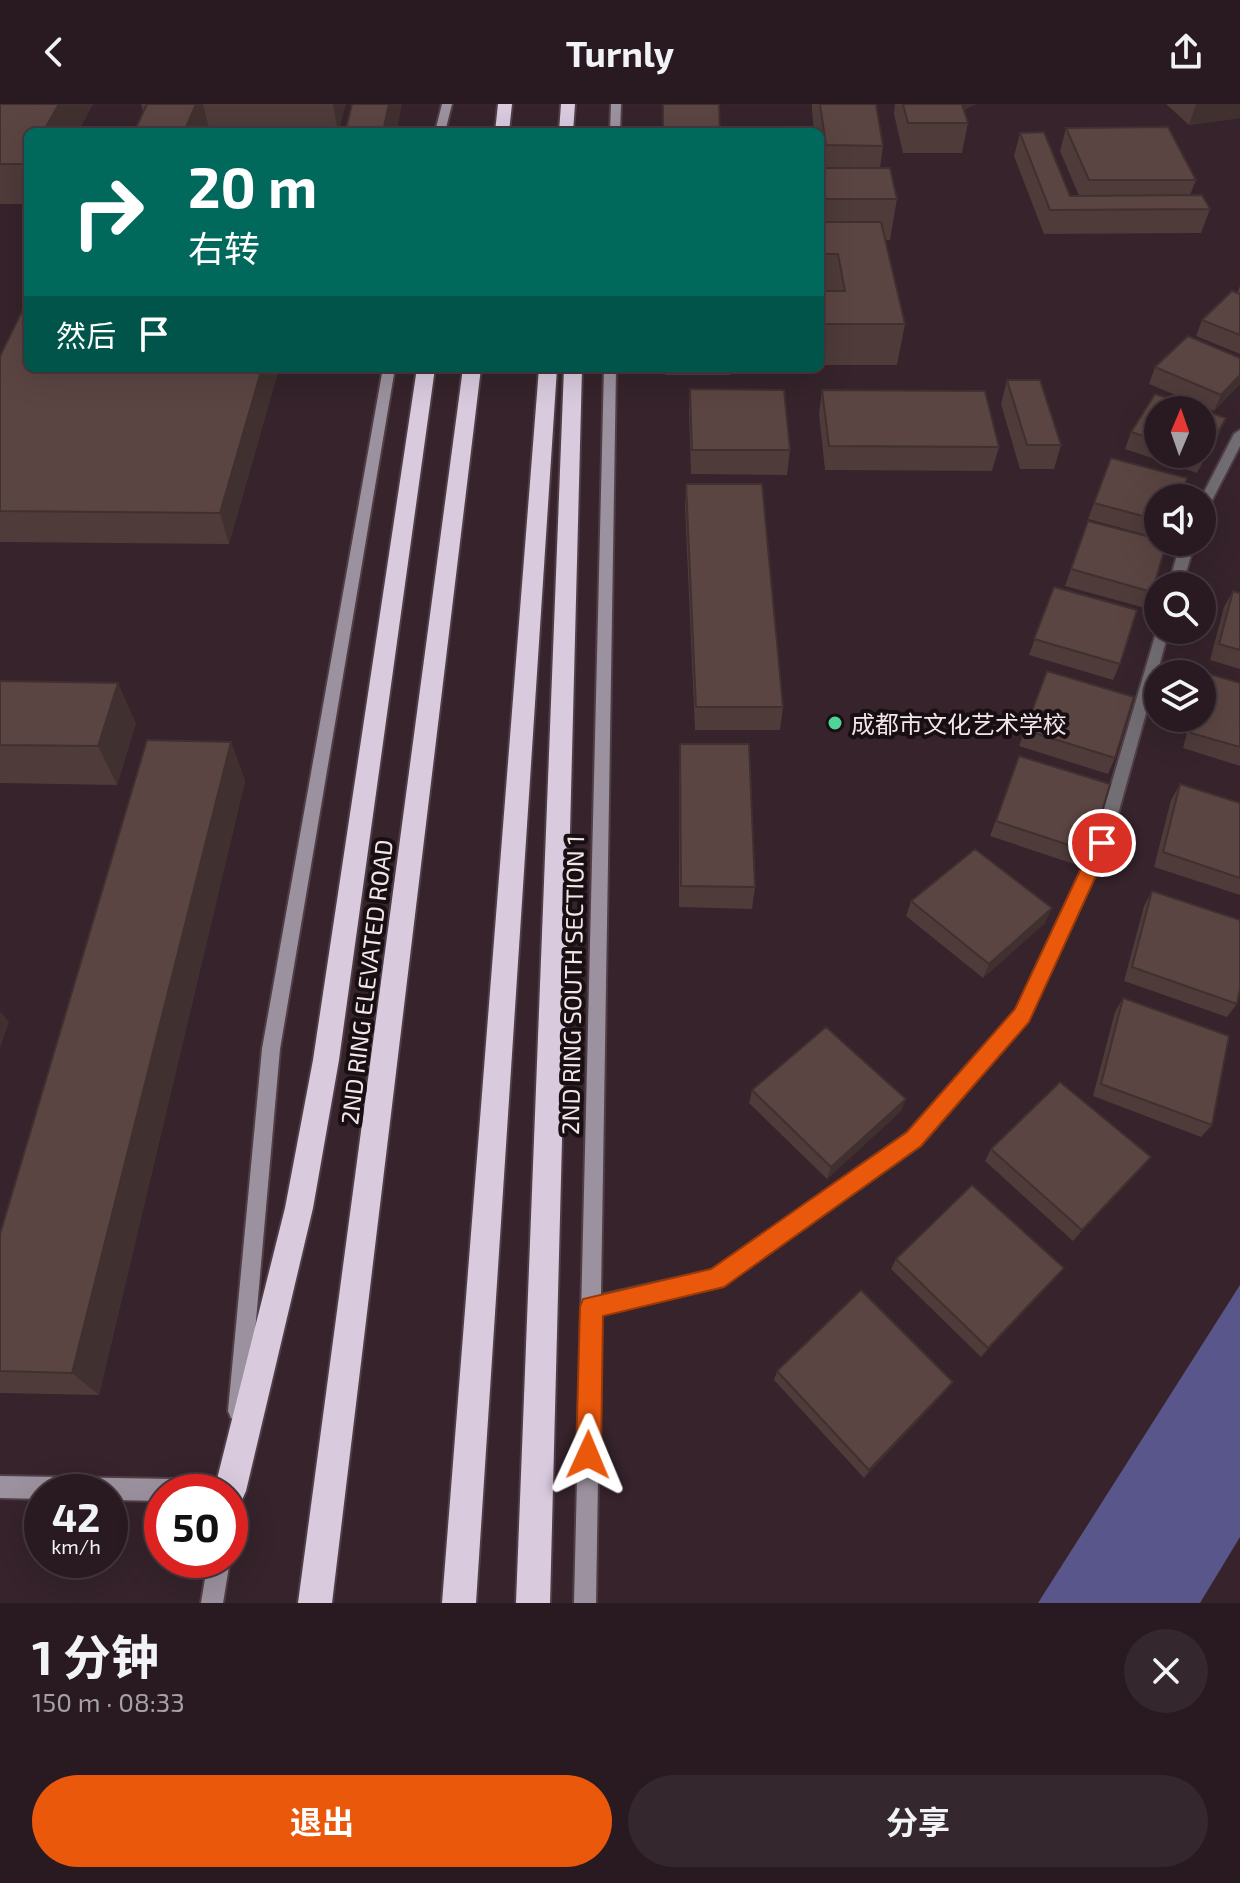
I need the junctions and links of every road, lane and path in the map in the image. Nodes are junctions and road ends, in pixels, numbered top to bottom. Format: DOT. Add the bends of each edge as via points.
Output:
graph roads {
  1 [pos="447,104"];
  2 [pos="568,104"];
  3 [pos="616,104"];
  4 [pos="505,108"];
  5 [pos="441,128"];
  6 [pos="497,128"];
  7 [pos="502,128"];
  8 [pos="566,128"];
  9 [pos="615,128"];
  10 [pos="388,372"];
  11 [pos="425,372"];
  12 [pos="471,372"];
  13 [pos="548,372"];
  14 [pos="573,372"];
  15 [pos="610,372"];
  16 [pos="1240,434"];
  17 [pos="1214,484"];
  18 [pos="1158,644"];
  19 [pos="591,1307"];
  20 [pos="232,1474"];
  21 [pos="234,1474"];
  22 [pos="0,1487"];
  23 [pos="144,1490"];
  24 [pos="216,1578"];
  25 [pos="212,1603"];
  26 [pos="315,1603"];
  27 [pos="459,1603"];
  28 [pos="533,1603"];
  29 [pos="585,1603"];
  1 -- 5 [label="main road"];
  2 -- 8 [label="highway"];
  3 -- 9 [label="main road"];
  4 -- 6 [label="highway"];
  4 -- 7 [label="highway"];
  10 -- 20 [label="main road" via="271,1049"];
  11 -- 21 [label="highway" via="315,1119 299,1208"];
  12 -- 26 [label="highway, 2ND RING ELEVATED ROAD"];
  13 -- 27 [label="highway"];
  14 -- 28 [label="highway"];
  15 -- 19 [label="main road, 2ND RING SOUTH SECTION 1"];
  16 -- 17 [label="street"];
  18 -- 19 [label="street" via="1102,843 1022,1015 914,1139 716,1279"];
  19 -- 29 [label="main road, 2ND RING SOUTH SECTION 1"];
  22 -- 23 [label="main road"];
  24 -- 25 [label="main road"];
}
